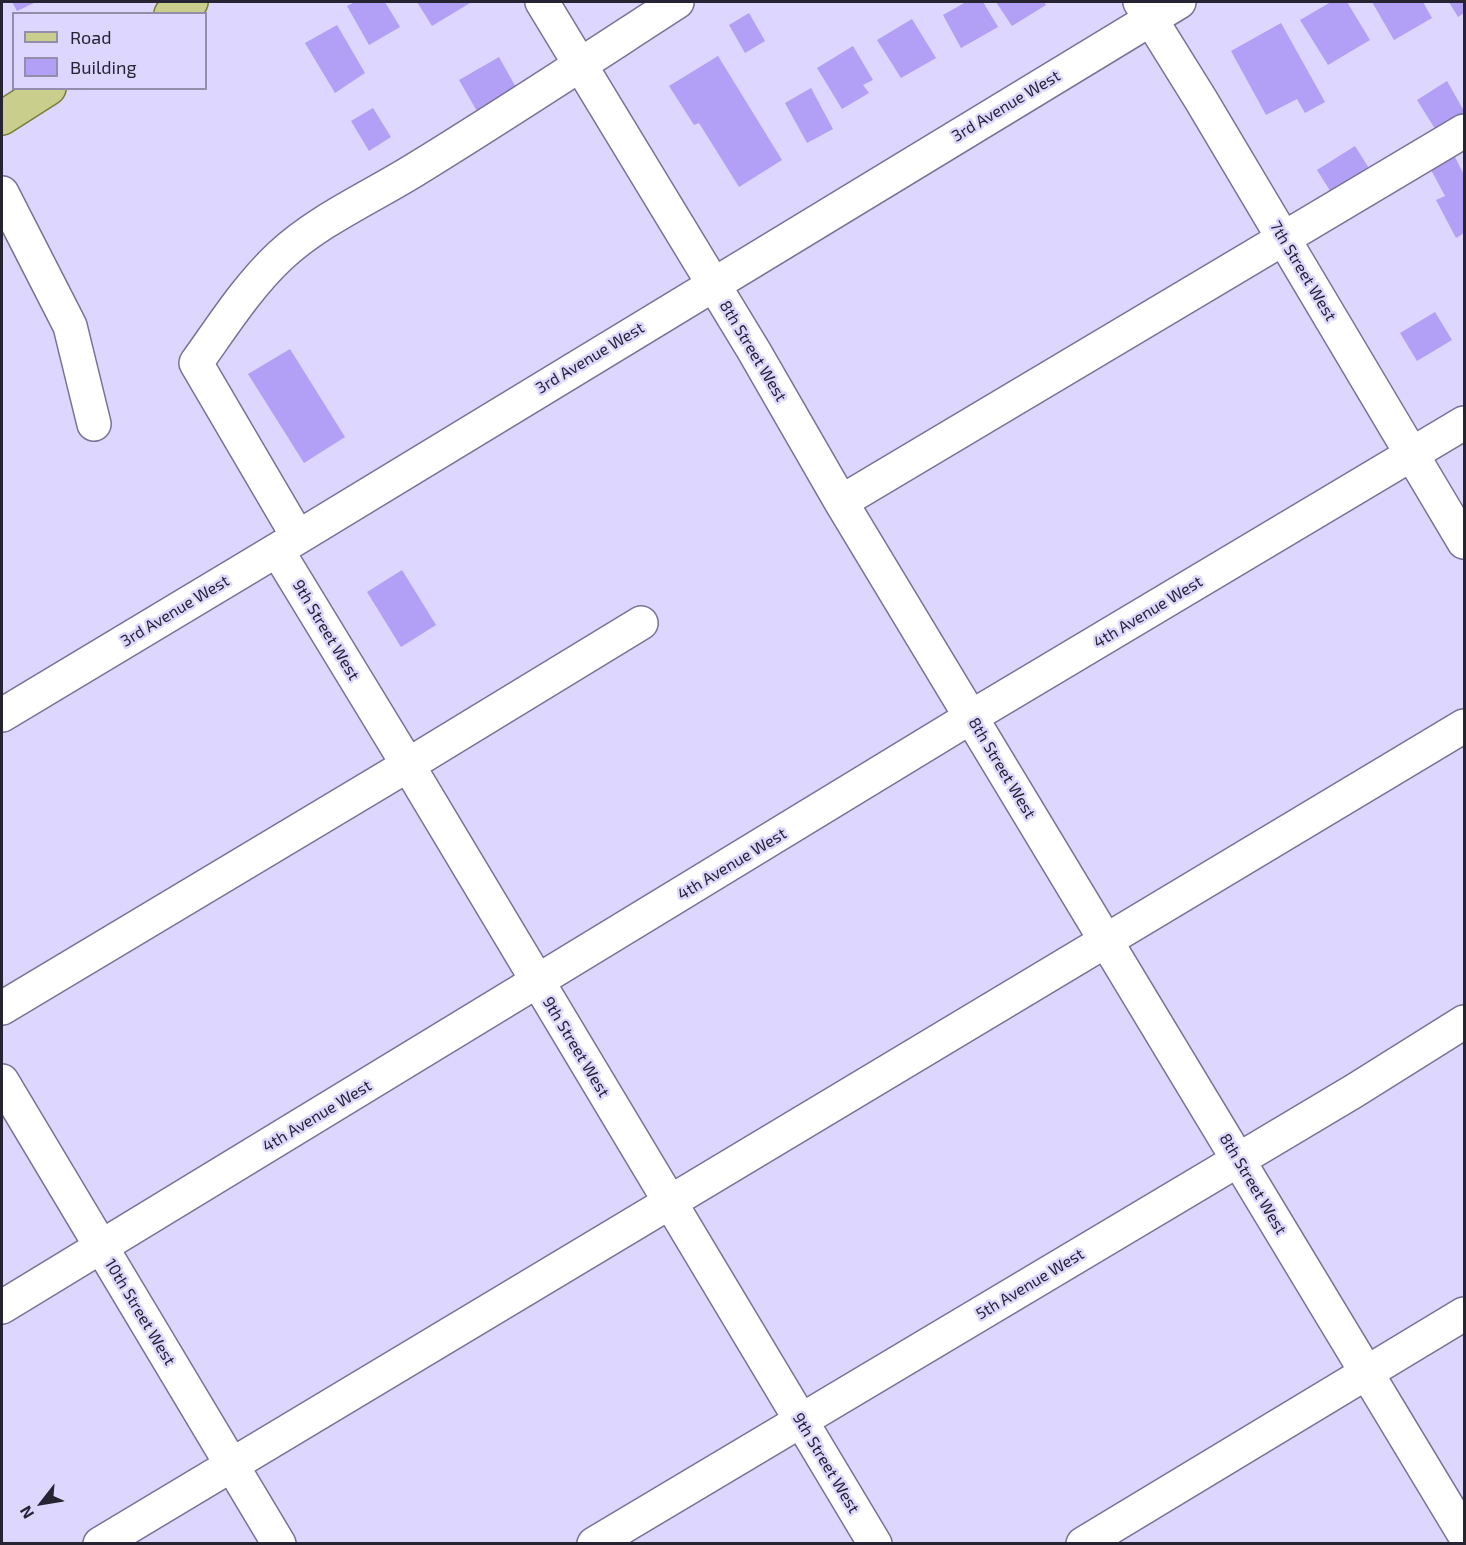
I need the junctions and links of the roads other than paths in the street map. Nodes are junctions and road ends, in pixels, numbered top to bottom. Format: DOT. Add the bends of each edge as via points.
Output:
graph roads {
  1 [pos="191,2"];
  2 [pos="542,2"];
  3 [pos="676,2"];
  4 [pos="1179,2"];
  5 [pos="1145,10"];
  6 [pos="174,12"];
  7 [pos="580,65"];
  8 [pos="46,90"];
  9 [pos="2,118"];
  10 [pos="1464,131"];
  11 [pos="2,193"];
  12 [pos="1284,239"];
  13 [pos="713,284"];
  14 [pos="1464,423"];
  15 [pos="94,424"];
  16 [pos="1412,454"];
  17 [pos="841,502"];
  18 [pos="1464,542"];
  19 [pos="287,544"];
  20 [pos="641,623"];
  21 [pos="2,715"];
  22 [pos="971,717"];
  23 [pos="1464,726"];
  24 [pos="408,765"];
  25 [pos="1106,940"];
  26 [pos="537,982"];
  27 [pos="2,1008"];
  28 [pos="1464,1022"];
  29 [pos="2,1081"];
  30 [pos="1239,1160"];
  31 [pos="669,1203"];
  32 [pos="101,1247"];
  33 [pos="2,1307"];
  34 [pos="1464,1314"];
  35 [pos="1367,1372"];
  36 [pos="801,1421"];
  37 [pos="232,1465"];
  38 [pos="1464,1534"];
  39 [pos="100,1544"];
  40 [pos="279,1544"];
  41 [pos="594,1544"];
  42 [pos="875,1544"];
  43 [pos="1083,1544"];
  1 -- 6 [label="main road"];
  2 -- 7 [label="street, 8th Street West"];
  3 -- 7 [label="street"];
  4 -- 5 [label="street, 3rd Avenue West"];
  5 -- 12 [label="street, 7th Street West"];
  5 -- 13 [label="street, 3rd Avenue West"];
  7 -- 13 [label="street, 8th Street West"];
  7 -- 19 [label="street, 9th Street West" via="396,182 333,215 280,256 196,363"];
  8 -- 9 [label="main road"];
  10 -- 12 [label="street"];
  11 -- 15 [label="street" via="70,326"];
  12 -- 16 [label="street, 7th Street West"];
  12 -- 17 [label="street"];
  13 -- 17 [label="street, 8th Street West"];
  13 -- 19 [label="street, 3rd Avenue West"];
  14 -- 16 [label="street, 4th Avenue West"];
  16 -- 18 [label="street, 7th Street West"];
  16 -- 22 [label="street, 4th Avenue West"];
  17 -- 22 [label="street, 8th Street West"];
  19 -- 21 [label="street, 3rd Avenue West"];
  19 -- 24 [label="street, 9th Street West"];
  20 -- 24 [label="street"];
  22 -- 25 [label="street, 8th Street West"];
  22 -- 26 [label="street, 4th Avenue West"];
  23 -- 25 [label="street"];
  24 -- 26 [label="street, 9th Street West"];
  24 -- 27 [label="street"];
  25 -- 30 [label="street, 8th Street West"];
  25 -- 31 [label="street"];
  26 -- 31 [label="street, 9th Street West"];
  26 -- 32 [label="street, 4th Avenue West"];
  28 -- 30 [label="street, 5th Avenue West"];
  29 -- 32 [label="street, 10th Street West"];
  30 -- 35 [label="street, 8th Street West"];
  30 -- 36 [label="street, 5th Avenue West"];
  31 -- 36 [label="street, 9th Street West"];
  31 -- 37 [label="street"];
  32 -- 33 [label="street, 4th Avenue West"];
  32 -- 37 [label="street, 10th Street West"];
  34 -- 35 [label="street"];
  35 -- 38 [label="street, 8th Street West"];
  35 -- 43 [label="street"];
  36 -- 41 [label="street, 5th Avenue West"];
  36 -- 42 [label="street, 9th Street West"];
  37 -- 39 [label="street"];
  37 -- 40 [label="street, 10th Street West"];
}
